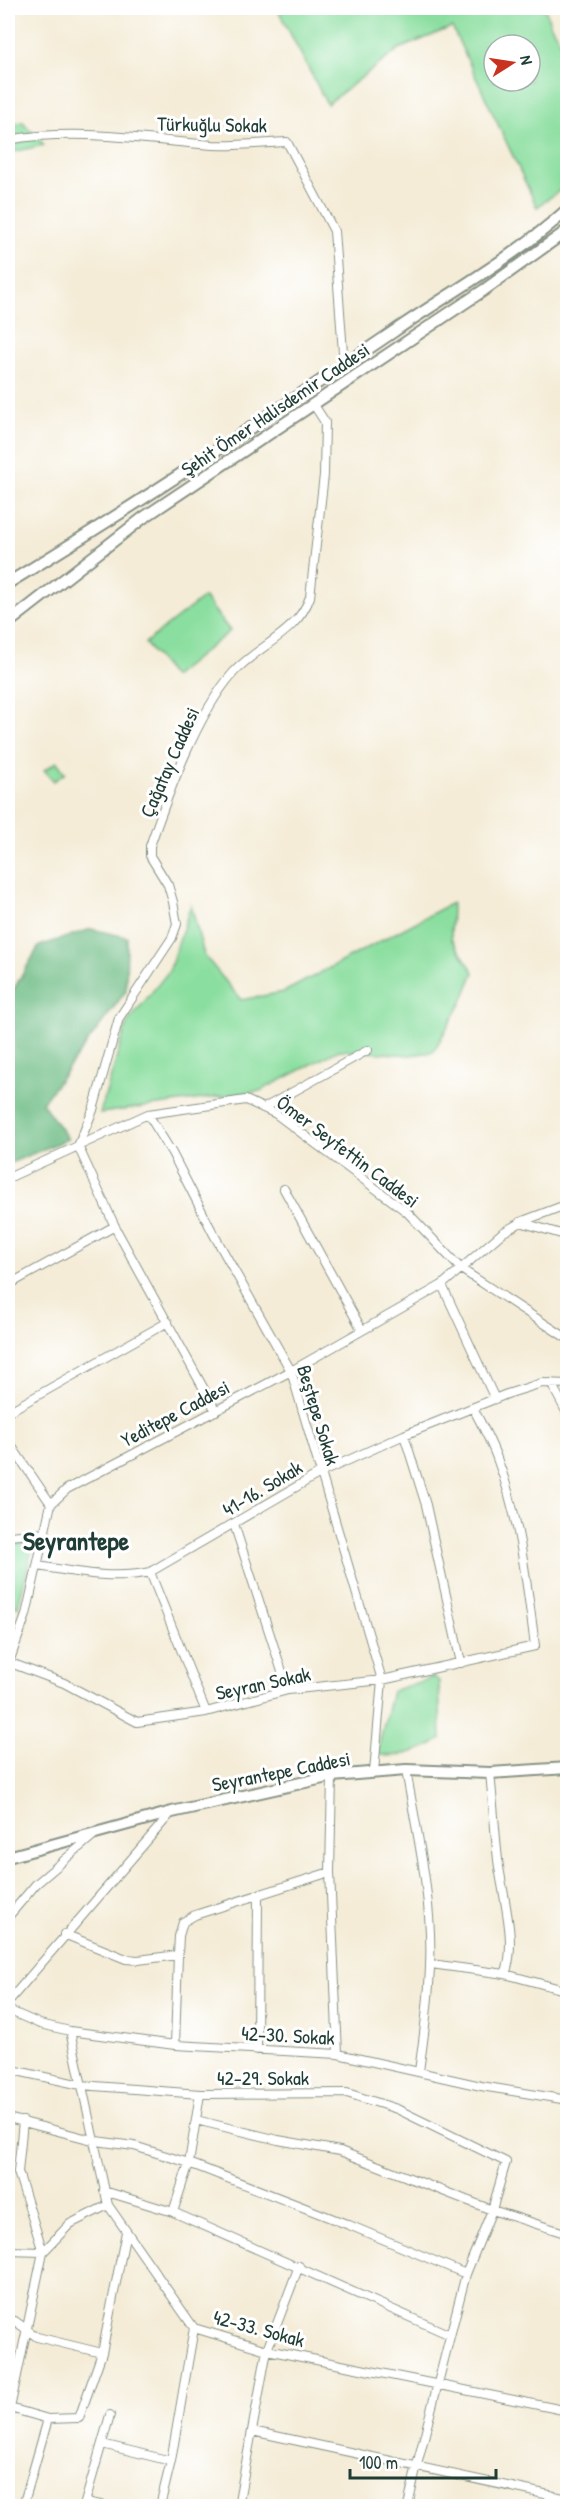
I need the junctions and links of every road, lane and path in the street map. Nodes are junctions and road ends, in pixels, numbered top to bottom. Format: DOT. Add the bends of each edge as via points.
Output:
graph roads {
  1 [pos="8,140"];
  2 [pos="567,209"];
  3 [pos="567,230"];
  4 [pos="344,366"];
  5 [pos="314,405"];
  6 [pos="8,583"];
  7 [pos="8,623"];
  8 [pos="368,1050"];
  9 [pos="264,1108"];
  10 [pos="148,1114"];
  11 [pos="78,1146"];
  12 [pos="8,1178"];
  13 [pos="284,1189"];
  14 [pos="567,1204"];
  15 [pos="520,1222"];
  16 [pos="115,1226"];
  17 [pos="567,1236"];
  18 [pos="461,1269"];
  19 [pos="8,1285"];
  20 [pos="442,1285"];
  21 [pos="168,1322"];
  22 [pos="362,1330"];
  23 [pos="567,1339"];
  24 [pos="291,1371"];
  25 [pos="550,1383"];
  26 [pos="567,1384"];
  27 [pos="495,1399"];
  28 [pos="473,1407"];
  29 [pos="216,1411"];
  30 [pos="8,1412"];
  31 [pos="567,1414"];
  32 [pos="404,1435"];
  33 [pos="8,1441"];
  34 [pos="320,1473"];
  35 [pos="51,1504"];
  36 [pos="234,1524"];
  37 [pos="46,1533"];
  38 [pos="8,1536"];
  39 [pos="38,1566"];
  40 [pos="150,1572"];
  41 [pos="8,1663"];
  42 [pos="461,1663"];
  43 [pos="382,1680"];
  44 [pos="288,1690"];
  45 [pos="207,1712"];
  46 [pos="567,1768"];
  47 [pos="406,1770"];
  48 [pos="374,1772"];
  49 [pos="490,1773"];
  50 [pos="332,1776"];
  51 [pos="172,1812"];
  52 [pos="97,1833"];
  53 [pos="8,1857"];
  54 [pos="330,1872"];
  55 [pos="258,1893"];
  56 [pos="8,1917"];
  57 [pos="64,1934"];
  58 [pos="178,1955"];
  59 [pos="430,1964"];
  60 [pos="505,1974"];
  61 [pos="567,1991"];
  62 [pos="8,2002"];
  63 [pos="8,2010"];
  64 [pos="70,2031"];
  65 [pos="175,2045"];
  66 [pos="257,2050"];
  67 [pos="338,2054"];
  68 [pos="8,2069"];
  69 [pos="419,2071"];
  70 [pos="81,2085"];
  71 [pos="200,2094"];
  72 [pos="567,2100"];
  73 [pos="8,2118"];
  74 [pos="24,2121"];
  75 [pos="196,2121"];
  76 [pos="96,2141"];
  77 [pos="189,2163"];
  78 [pos="104,2191"];
  79 [pos="108,2205"];
  80 [pos="492,2210"];
  81 [pos="173,2212"];
  82 [pos="126,2232"];
  83 [pos="567,2234"];
  84 [pos="8,2251"];
  85 [pos="43,2252"];
  86 [pos="299,2266"];
  87 [pos="466,2274"];
  88 [pos="8,2319"];
  89 [pos="27,2328"];
  90 [pos="194,2328"];
  91 [pos="450,2335"];
  92 [pos="267,2350"];
  93 [pos="102,2353"];
  94 [pos="439,2384"];
  95 [pos="10,2408"];
  96 [pos="567,2411"];
  97 [pos="110,2415"];
  98 [pos="8,2418"];
  99 [pos="48,2419"];
  100 [pos="252,2431"];
  101 [pos="102,2444"];
  102 [pos="171,2461"];
  103 [pos="417,2465"];
  104 [pos="567,2499"];
  105 [pos="85,2504"];
  106 [pos="23,2506"];
  107 [pos="105,2506"];
  108 [pos="160,2506"];
  109 [pos="238,2506"];
  110 [pos="408,2506"];
  1 -- 4 [label="street, Türkuğlu Sokak" via="34,135 217,145 287,142 334,231"];
  2 -- 4 [label="main road, Şehit Ömer Halisdemir Caddesi" via="507,256"];
  3 -- 5 [label="main road, Şehit Ömer Halisdemir Caddesi"];
  4 -- 6 [label="main road, Şehit Ömer Halisdemir Caddesi"];
  5 -- 7 [label="main road, Şehit Ömer Halisdemir Caddesi" via="143,518"];
  5 -- 11 [label="street, Çağatay Caddesi" via="325,422 324,475 310,597 305,612 288,630 233,673 188,749 150,846 150,856 168,885 177,924 172,938 119,1018 93,1110"];
  8 -- 9 [label="street"];
  9 -- 10 [label="street, Ömer Seyfettin Caddesi" via="246,1100"];
  9 -- 18 [label="street, Ömer Seyfettin Caddesi" via="406,1212"];
  10 -- 11 [label="street, Ömer Seyfettin Caddesi"];
  10 -- 24 [label="street, Beştepe Sokak"];
  11 -- 12 [label="street, Ömer Seyfettin Caddesi"];
  11 -- 16 [label="street"];
  13 -- 22 [label="street"];
  14 -- 15 [label="street, Yeditepe Caddesi"];
  15 -- 17 [label="street"];
  15 -- 18 [label="street, Yeditepe Caddesi"];
  16 -- 19 [label="street"];
  16 -- 21 [label="street"];
  18 -- 20 [label="street, Yeditepe Caddesi"];
  18 -- 23 [label="street, Ömer Seyfettin Caddesi"];
  20 -- 22 [label="street, Yeditepe Caddesi"];
  20 -- 27 [label="street"];
  21 -- 29 [label="street"];
  21 -- 30 [label="street"];
  22 -- 24 [label="street, Yeditepe Caddesi"];
  24 -- 29 [label="street, Yeditepe Caddesi"];
  24 -- 34 [label="street, Beştepe Sokak"];
  25 -- 26 [label="street, 41-16. Sokak"];
  25 -- 27 [label="street, 41-16. Sokak"];
  25 -- 31 [label="street"];
  27 -- 28 [label="street, 41-16. Sokak"];
  28 -- 32 [label="street, 41-16. Sokak"];
  28 -- 42 [label="street, Seyran Sokak" via="498,1462 510,1501 535,1646"];
  29 -- 35 [label="street, Yeditepe Caddesi" via="77,1484"];
  32 -- 34 [label="street, 41-16. Sokak"];
  32 -- 42 [label="street" via="426,1505"];
  33 -- 35 [label="street"];
  34 -- 36 [label="street, 41-16. Sokak"];
  34 -- 43 [label="street, Beştepe Sokak"];
  35 -- 37 [label="street"];
  36 -- 40 [label="street, 41-16. Sokak"];
  36 -- 44 [label="street"];
  37 -- 38 [label="street"];
  37 -- 39 [label="street"];
  39 -- 40 [label="street, 41-16. Sokak" via="104,1576"];
  39 -- 41 [label="street" via="26,1615"];
  40 -- 45 [label="street"];
  41 -- 45 [label="street, Seyran Sokak" via="64,1683 136,1722"];
  42 -- 43 [label="street, Seyran Sokak"];
  43 -- 44 [label="street, Seyran Sokak"];
  43 -- 48 [label="street"];
  44 -- 45 [label="street, Seyran Sokak"];
  46 -- 49 [label="main road, Seyrantepe Caddesi"];
  47 -- 48 [label="main road, Seyrantepe Caddesi"];
  47 -- 49 [label="main road, Seyrantepe Caddesi"];
  47 -- 59 [label="street" via="425,1891"];
  48 -- 50 [label="main road, Seyrantepe Caddesi"];
  49 -- 60 [label="street" via="509,1934 510,1963"];
  50 -- 51 [label="main road, Seyrantepe Caddesi"];
  50 -- 54 [label="street"];
  51 -- 52 [label="main road, Seyrantepe Caddesi"];
  51 -- 57 [label="street"];
  52 -- 53 [label="main road, Seyrantepe Caddesi"];
  52 -- 56 [label="street" via="36,1884"];
  54 -- 55 [label="street"];
  54 -- 67 [label="street"];
  55 -- 58 [label="street" via="183,1922"];
  55 -- 66 [label="street"];
  57 -- 58 [label="street" via="126,1959"];
  57 -- 62 [label="street"];
  58 -- 65 [label="street"];
  59 -- 60 [label="street"];
  59 -- 69 [label="street"];
  60 -- 61 [label="street"];
  63 -- 64 [label="street, 42-30. Sokak"];
  64 -- 65 [label="street, 42-30. Sokak"];
  64 -- 70 [label="street, 42-33. Sokak"];
  65 -- 66 [label="street, 42-30. Sokak"];
  66 -- 67 [label="street, 42-30. Sokak"];
  67 -- 69 [label="street, 42-30. Sokak"];
  68 -- 70 [label="street, 42-29. Sokak"];
  69 -- 72 [label="street, 42-30. Sokak"];
  70 -- 71 [label="street, 42-29. Sokak"];
  70 -- 76 [label="street, 42-33. Sokak"];
  71 -- 75 [label="street"];
  71 -- 80 [label="street, 42-29. Sokak" via="347,2093 397,2109 506,2162"];
  73 -- 74 [label="street"];
  74 -- 76 [label="street"];
  74 -- 85 [label="street" via="18,2172"];
  75 -- 77 [label="street"];
  75 -- 80 [label="street" via="340,2151"];
  76 -- 77 [label="street" via="134,2146"];
  76 -- 78 [label="street, 42-33. Sokak"];
  77 -- 81 [label="street"];
  77 -- 87 [label="street"];
  78 -- 79 [label="street, 42-33. Sokak"];
  78 -- 81 [label="street"];
  79 -- 82 [label="street, 42-33. Sokak"];
  79 -- 85 [label="street" via="70,2224"];
  80 -- 83 [label="street"];
  80 -- 87 [label="street"];
  81 -- 86 [label="street"];
  82 -- 90 [label="street, 42-33. Sokak"];
  82 -- 93 [label="street"];
  84 -- 85 [label="street"];
  85 -- 89 [label="street"];
  86 -- 91 [label="street"];
  86 -- 92 [label="street"];
  87 -- 91 [label="street"];
  88 -- 89 [label="street"];
  89 -- 93 [label="street" via="37,2337"];
  89 -- 95 [label="street"];
  90 -- 92 [label="street, 42-33. Sokak"];
  90 -- 102 [label="street"];
  91 -- 94 [label="street"];
  92 -- 94 [label="street, 42-33. Sokak"];
  92 -- 100 [label="street"];
  93 -- 99 [label="street" via="79,2418"];
  94 -- 96 [label="street, 42-33. Sokak"];
  94 -- 103 [label="street"];
  95 -- 98 [label="street"];
  95 -- 99 [label="street"];
  97 -- 101 [label="street"];
  99 -- 106 [label="street"];
  100 -- 103 [label="street"];
  100 -- 109 [label="street"];
  101 -- 102 [label="street"];
  101 -- 105 [label="street"];
  102 -- 108 [label="street"];
  103 -- 104 [label="street"];
  103 -- 110 [label="street"];
  105 -- 107 [label="street"];
}
